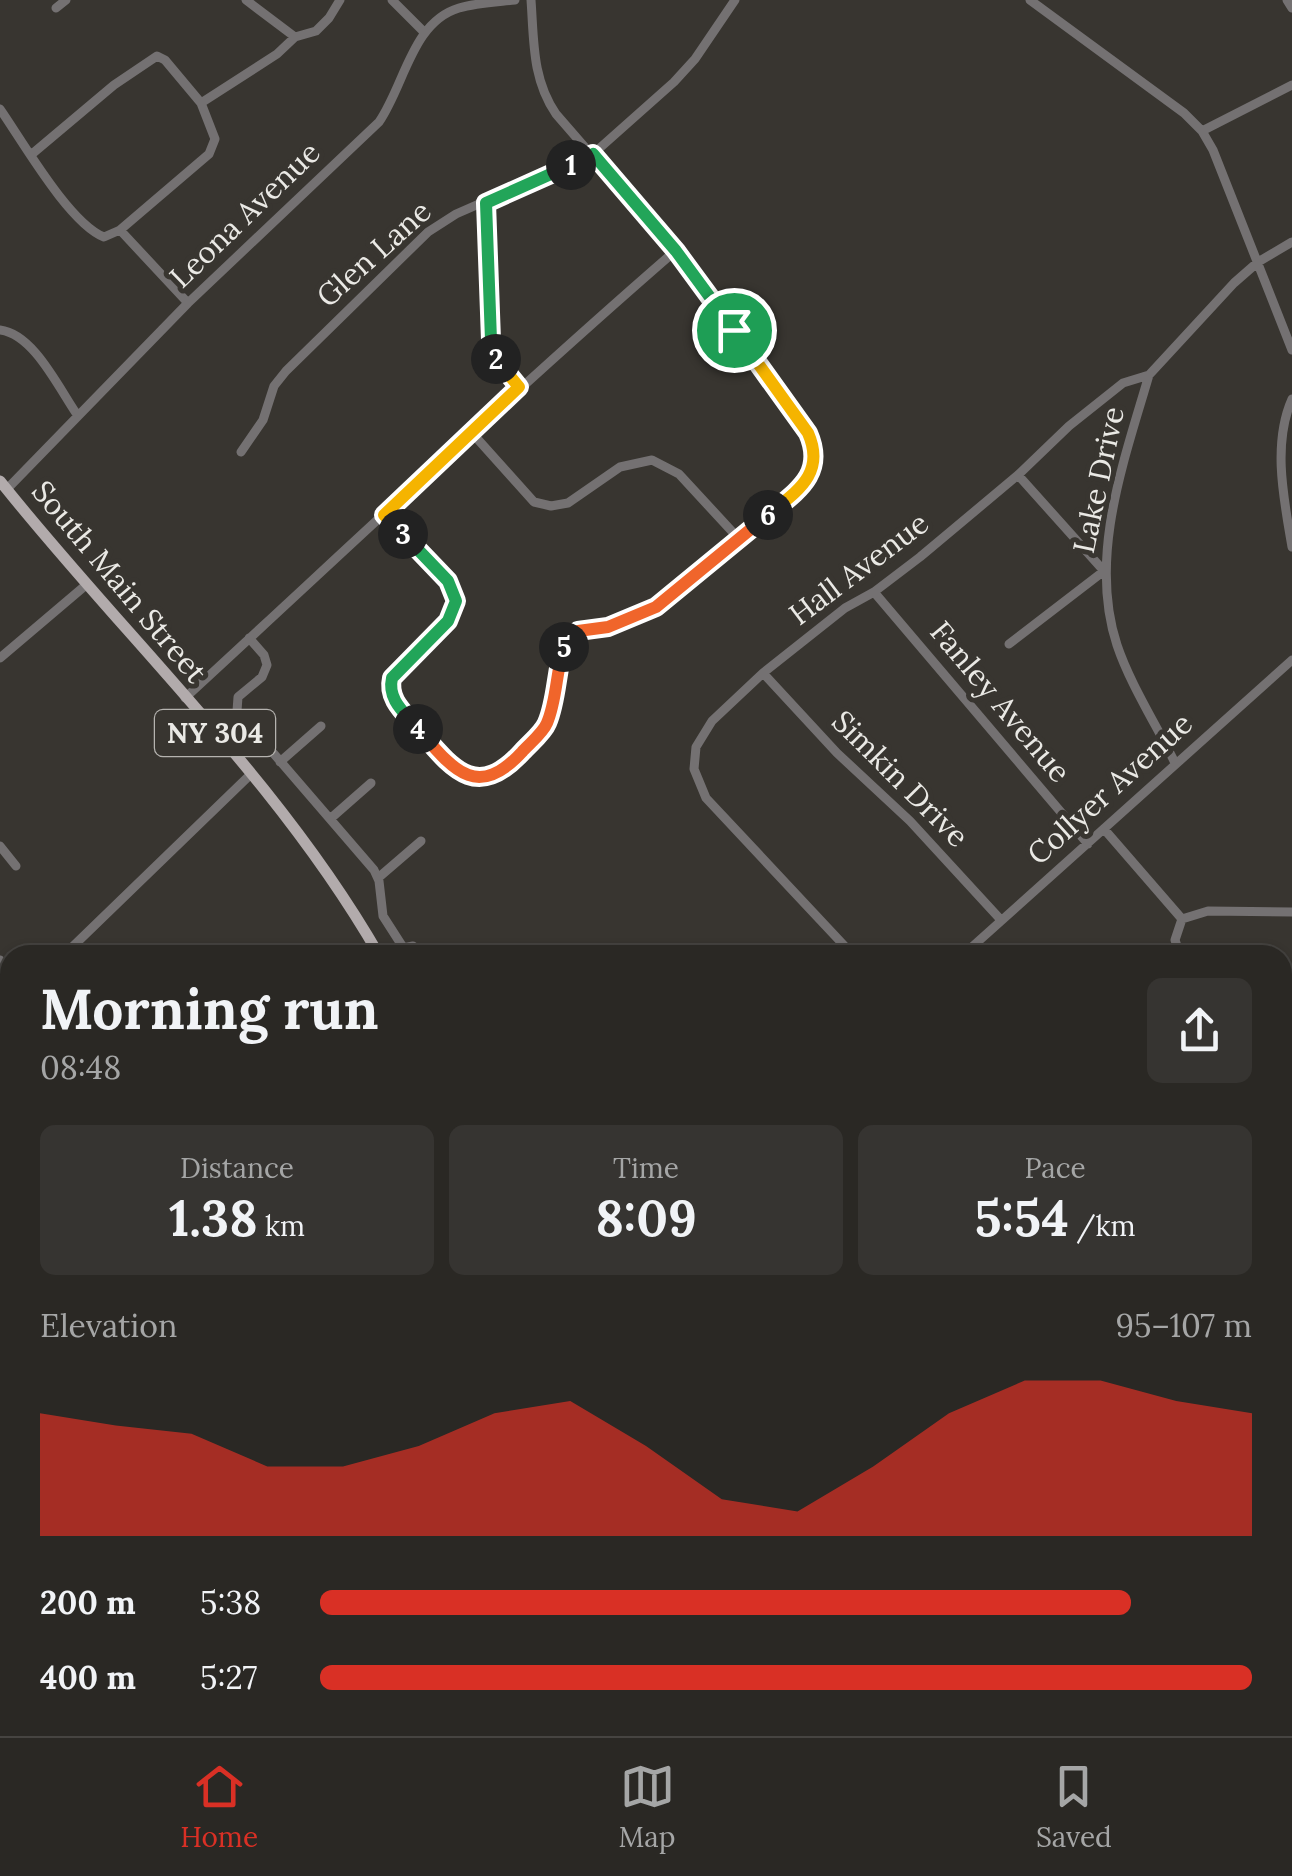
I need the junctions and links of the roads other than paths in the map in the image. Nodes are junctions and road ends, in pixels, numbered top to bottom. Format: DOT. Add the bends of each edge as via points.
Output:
graph roads {
  1 [pos="66,0"];
  2 [pos="246,0"];
  3 [pos="340,0"];
  4 [pos="392,0"];
  5 [pos="515,0"];
  6 [pos="531,0"];
  7 [pos="736,0"];
  8 [pos="1030,0"];
  9 [pos="1288,0"];
  10 [pos="56,8"];
  11 [pos="1292,8"];
  12 [pos="424,32"];
  13 [pos="295,36"];
  14 [pos="1292,85"];
  15 [pos="200,104"];
  16 [pos="0,108"];
  17 [pos="1202,131"];
  18 [pos="32,154"];
  19 [pos="593,154"];
  20 [pos="486,203"];
  21 [pos="120,230"];
  22 [pos="1292,242"];
  23 [pos="676,251"];
  24 [pos="1258,262"];
  25 [pos="188,303"];
  26 [pos="0,330"];
  27 [pos="1292,350"];
  28 [pos="1150,375"];
  29 [pos="519,387"];
  30 [pos="1292,399"];
  31 [pos="78,416"];
  32 [pos="473,434"];
  33 [pos="240,452"];
  34 [pos="1018,475"];
  35 [pos="3,485"];
  36 [pos="384,515"];
  37 [pos="739,539"];
  38 [pos="1292,547"];
  39 [pos="1104,571"];
  40 [pos="86,585"];
  41 [pos="874,592"];
  42 [pos="249,638"];
  43 [pos="1010,644"];
  44 [pos="0,658"];
  45 [pos="1292,660"];
  46 [pos="764,673"];
  47 [pos="185,698"];
  48 [pos="321,726"];
  49 [pos="280,762"];
  50 [pos="1175,763"];
  51 [pos="251,774"];
  52 [pos="371,783"];
  53 [pos="330,819"];
  54 [pos="1104,829"];
  55 [pos="421,840"];
  56 [pos="1088,844"];
  57 [pos="0,846"];
  58 [pos="16,866"];
  59 [pos="378,878"];
  60 [pos="1292,912"];
  61 [pos="1182,919"];
  62 [pos="1001,920"];
  63 [pos="74,945"];
  64 [pos="373,945"];
  65 [pos="402,945"];
  66 [pos="844,945"];
  67 [pos="973,945"];
  68 [pos="1177,945"];
  1 -- 10 [label="street"];
  2 -- 13 [label="street"];
  3 -- 13 [label="street" via="316,31"];
  4 -- 12 [label="street"];
  5 -- 12 [label="street" via="460,8"];
  6 -- 19 [label="street" via="542,94"];
  7 -- 19 [label="street, Glen Lane" via="674,82"];
  8 -- 17 [label="street"];
  9 -- 11 [label="street"];
  12 -- 25 [label="street, Leona Avenue" via="379,122"];
  13 -- 15 [label="street"];
  14 -- 17 [label="street"];
  15 -- 18 [label="street" via="157,56"];
  15 -- 21 [label="street" via="214,147"];
  16 -- 18 [label="street"];
  17 -- 24 [label="street"];
  18 -- 21 [label="street" via="91,232"];
  19 -- 20 [label="street, Glen Lane"];
  19 -- 23 [label="street"];
  20 -- 29 [label="street" via="491,340 498,362"];
  20 -- 33 [label="street, Glen Lane" via="428,232 286,372"];
  21 -- 25 [label="street"];
  22 -- 24 [label="street, Hall Avenue"];
  23 -- 29 [label="street"];
  23 -- 37 [label="street" via="816,450 800,488"];
  24 -- 27 [label="street"];
  24 -- 28 [label="street, Hall Avenue"];
  25 -- 31 [label="street, Leona Avenue"];
  26 -- 31 [label="street" via="26,341"];
  28 -- 34 [label="street, Hall Avenue" via="1122,383"];
  28 -- 39 [label="street, Lake Drive" via="1122,468"];
  29 -- 32 [label="street"];
  30 -- 38 [label="street" via="1281,486"];
  31 -- 35 [label="street, Leona Avenue"];
  32 -- 36 [label="street"];
  32 -- 37 [label="street" via="534,502 550,506 568,502 620,467 652,460 679,474"];
  34 -- 39 [label="street"];
  34 -- 41 [label="street, Hall Avenue"];
  35 -- 40 [label="main road, South Main Street / NY 304"];
  36 -- 37 [label="street" via="448,581 456,601 445,624 396,671 390,692 454,769 471,777 490,777 509,766 547,725 564,648 578,631 656,607"];
  36 -- 42 [label="street"];
  39 -- 43 [label="street"];
  39 -- 50 [label="street, Lake Drive" via="1117,645"];
  40 -- 44 [label="street"];
  40 -- 47 [label="main road, South Main Street / NY 304"];
  41 -- 46 [label="street, Hall Avenue"];
  41 -- 56 [label="street, Fanley Avenue"];
  42 -- 47 [label="street"];
  42 -- 49 [label="street" via="267,665 236,708"];
  45 -- 50 [label="street, Collyer Avenue"];
  46 -- 62 [label="street, Simkin Drive"];
  46 -- 66 [label="street, Hall Avenue" via="712,721 696,746 694,769 706,798"];
  47 -- 51 [label="main road, South Main Street / NY 304"];
  48 -- 49 [label="street"];
  49 -- 53 [label="street"];
  50 -- 54 [label="street, Collyer Avenue"];
  51 -- 63 [label="street"];
  51 -- 64 [label="main road, South Main Street / NY 304"];
  52 -- 53 [label="street"];
  53 -- 59 [label="street"];
  54 -- 56 [label="street, Collyer Avenue"];
  54 -- 61 [label="street"];
  55 -- 59 [label="street"];
  56 -- 62 [label="street, Collyer Avenue"];
  57 -- 58 [label="street"];
  59 -- 65 [label="street" via="383,916"];
  60 -- 61 [label="street" via="1208,910"];
  61 -- 68 [label="street"];
  62 -- 67 [label="street, Collyer Avenue"];
}
